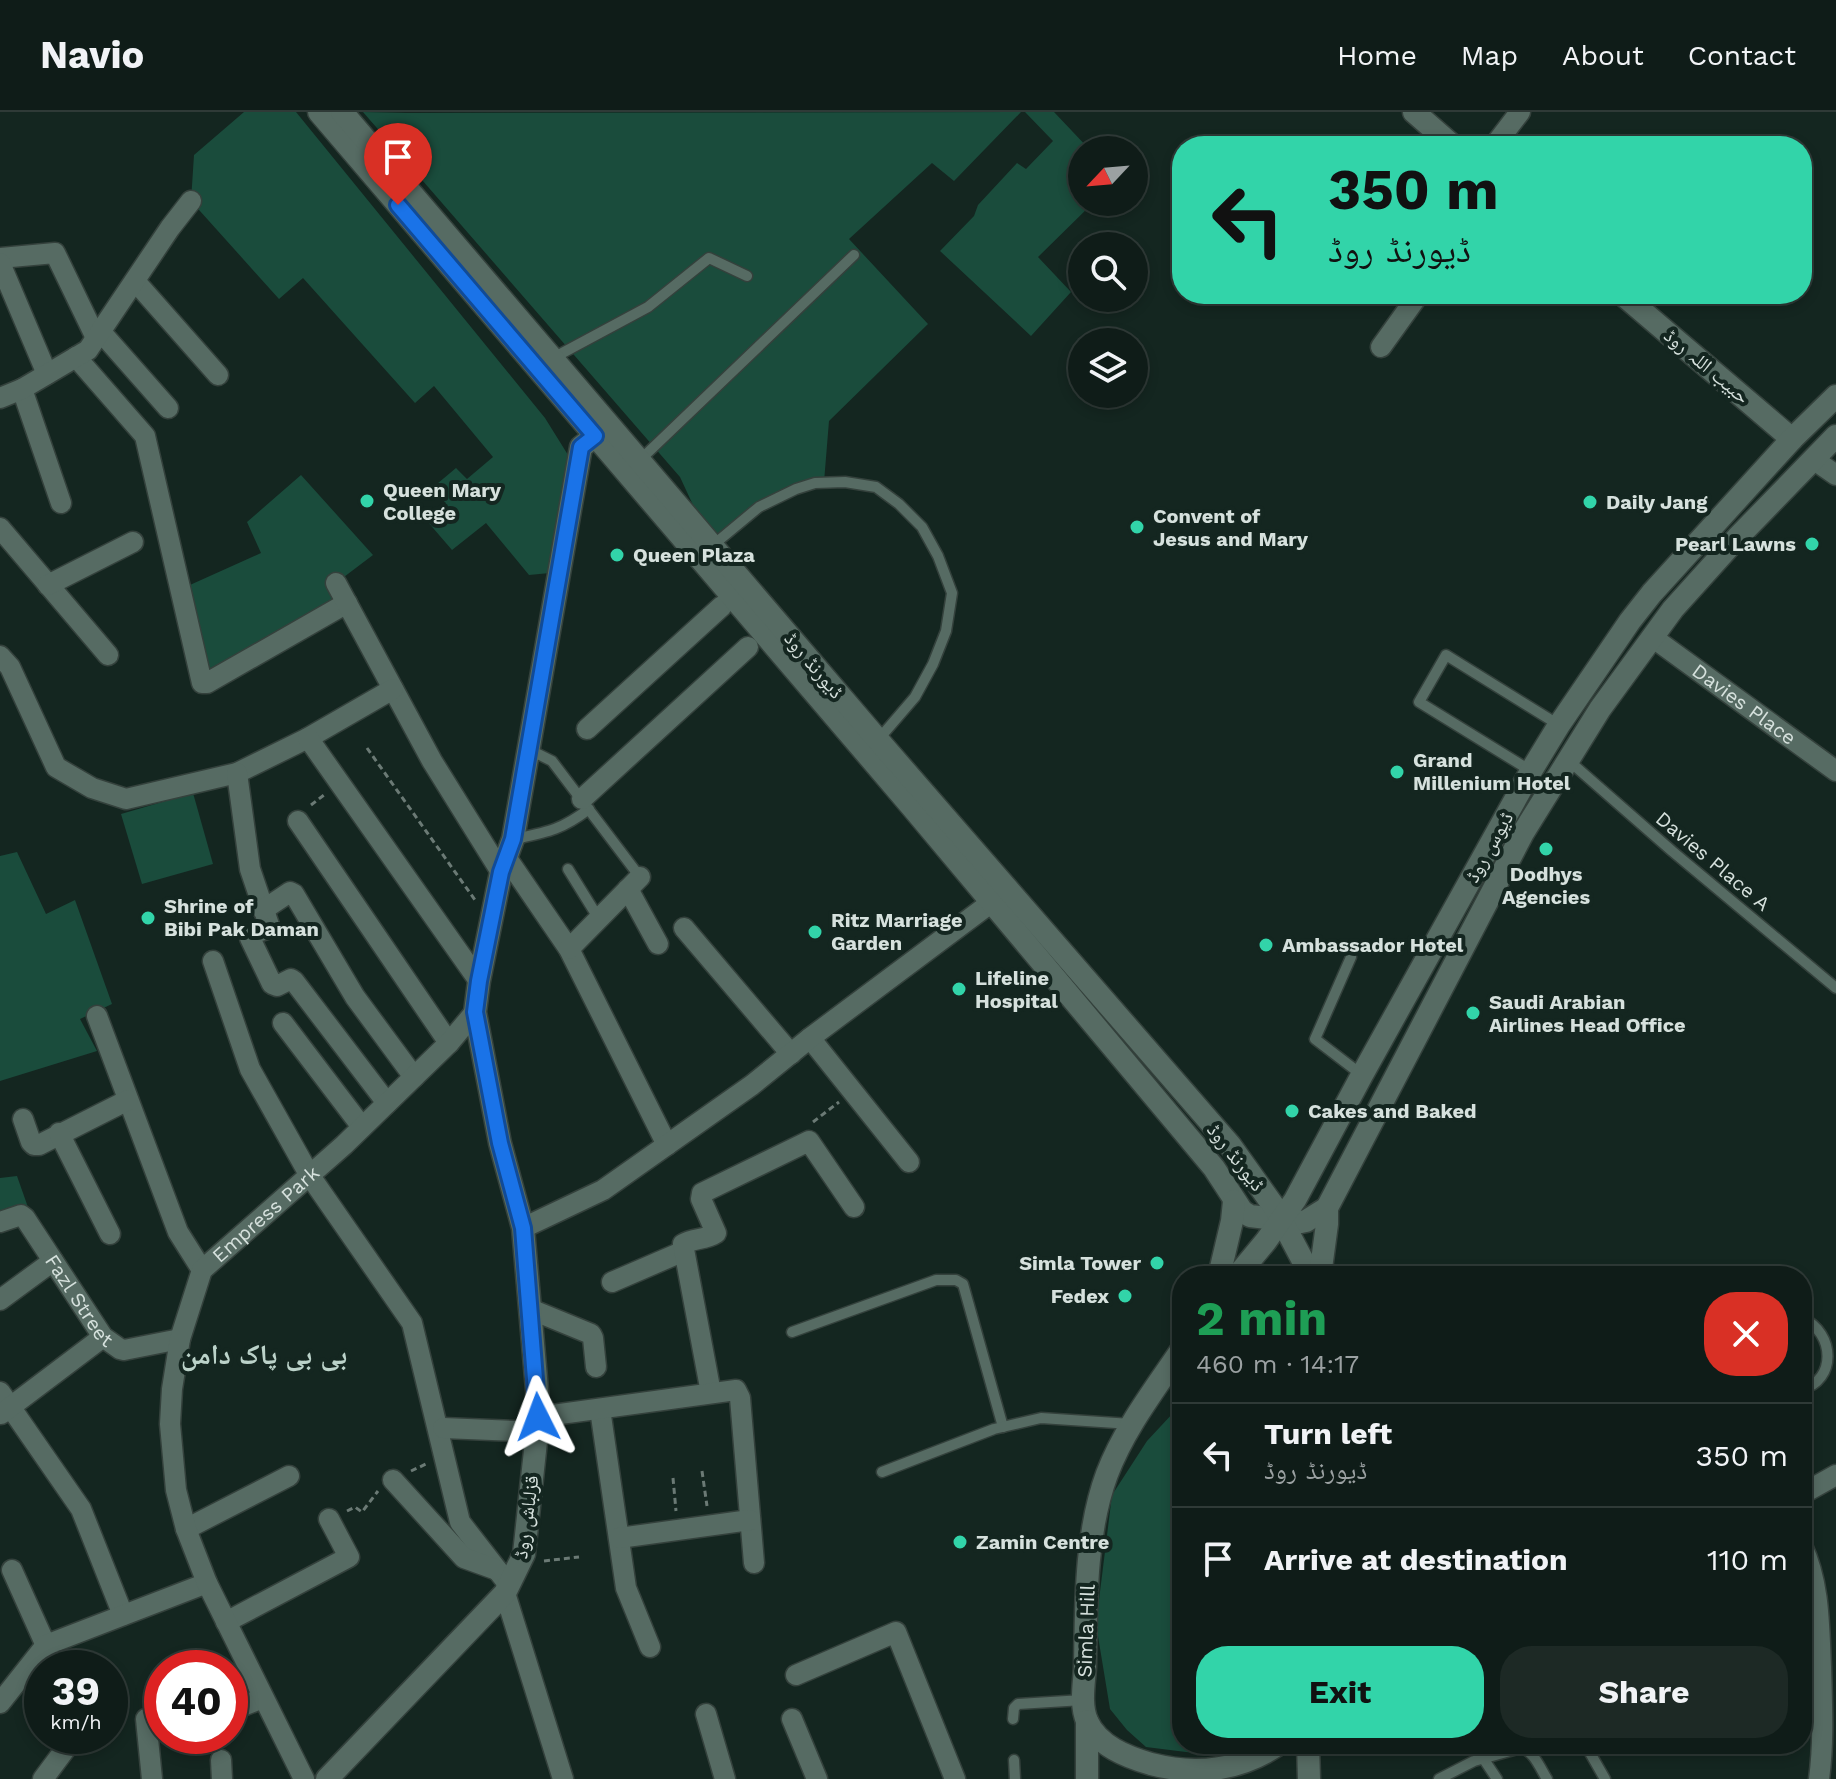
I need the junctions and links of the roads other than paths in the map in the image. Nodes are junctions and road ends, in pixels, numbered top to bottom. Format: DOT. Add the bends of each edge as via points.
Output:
graph roads {
  1 [pos="319,112"];
  2 [pos="342,112"];
  3 [pos="1414,112"];
  4 [pos="1520,112"];
  5 [pos="1442,136"];
  6 [pos="1502,136"];
  7 [pos="191,201"];
  8 [pos="854,255"];
  9 [pos="0,261"];
  10 [pos="747,276"];
  11 [pos="135,281"];
  12 [pos="1412,304"];
  13 [pos="1634,304"];
  14 [pos="98,335"];
  15 [pos="1381,347"];
  16 [pos="76,357"];
  17 [pos="553,358"];
  18 [pos="47,374"];
  19 [pos="218,375"];
  20 [pos="22,389"];
  21 [pos="1836,396"];
  22 [pos="0,398"];
  23 [pos="168,408"];
  24 [pos="595,436"];
  25 [pos="1836,436"];
  26 [pos="1792,439"];
  27 [pos="1813,459"];
  28 [pos="639,461"];
  29 [pos="1836,475"];
  30 [pos="61,503"];
  31 [pos="0,528"];
  32 [pos="133,542"];
  33 [pos="712,546"];
  34 [pos="336,583"];
  35 [pos="48,585"];
  36 [pos="347,603"];
  37 [pos="722,606"];
  38 [pos="1652,637"];
  39 [pos="748,647"];
  40 [pos="108,655"];
  41 [pos="0,656"];
  42 [pos="393,689"];
  43 [pos="1559,725"];
  44 [pos="587,729"];
  45 [pos="308,738"];
  46 [pos="878,740"];
  47 [pos="528,749"];
  48 [pos="1568,760"];
  49 [pos="1531,771"];
  50 [pos="1836,771"];
  51 [pos="237,773"];
  52 [pos="585,804"];
  53 [pos="298,821"];
  54 [pos="507,856"];
  55 [pos="568,869"];
  56 [pos="634,883"];
  57 [pos="992,902"];
  58 [pos="263,910"];
  59 [pos="599,919"];
  60 [pos="684,928"];
  61 [pos="658,944"];
  62 [pos="569,949"];
  63 [pos="1351,957"];
  64 [pos="213,961"];
  65 [pos="479,981"];
  66 [pos="1836,988"];
  67 [pos="475,1012"];
  68 [pos="97,1016"];
  69 [pos="283,1023"];
  70 [pos="810,1038"];
  71 [pos="449,1043"];
  72 [pos="791,1054"];
  73 [pos="1362,1075"];
  74 [pos="414,1077"];
  75 [pos="128,1100"];
  76 [pos="387,1103"];
  77 [pos="23,1119"];
  78 [pos="362,1127"];
  79 [pos="59,1133"];
  80 [pos="667,1145"];
  81 [pos="909,1162"];
  82 [pos="310,1176"];
  83 [pos="1234,1201"];
  84 [pos="854,1207"];
  85 [pos="1327,1208"];
  86 [pos="1281,1221"];
  87 [pos="0,1222"];
  88 [pos="523,1228"];
  89 [pos="110,1234"];
  90 [pos="684,1251"];
  91 [pos="53,1261"];
  92 [pos="1221,1266"];
  93 [pos="1245,1266"];
  94 [pos="1306,1266"];
  95 [pos="1321,1266"];
  96 [pos="202,1270"];
  97 [pos="612,1282"];
  98 [pos="0,1300"];
  99 [pos="530,1309"];
  100 [pos="1812,1323"];
  101 [pos="792,1332"];
  102 [pos="103,1337"];
  103 [pos="180,1339"];
  104 [pos="1172,1364"];
  105 [pos="596,1367"];
  106 [pos="1812,1386"];
  107 [pos="711,1393"];
  108 [pos="3,1405"];
  109 [pos="600,1409"];
  110 [pos="1133,1424"];
  111 [pos="538,1425"];
  112 [pos="1003,1427"];
  113 [pos="443,1428"];
  114 [pos="882,1472"];
  115 [pos="1836,1475"];
  116 [pos="289,1476"];
  117 [pos="393,1480"];
  118 [pos="1812,1488"];
  119 [pos="329,1519"];
  120 [pos="750,1520"];
  121 [pos="186,1529"];
  122 [pos="619,1538"];
  123 [pos="754,1563"];
  124 [pos="12,1570"];
  125 [pos="1812,1577"];
  126 [pos="207,1583"];
  127 [pos="504,1583"];
  128 [pos="123,1615"];
  129 [pos="226,1622"];
  130 [pos="46,1645"];
  131 [pos="650,1647"];
  132 [pos="48,1650"];
  133 [pos="796,1675"];
  134 [pos="263,1698"];
  135 [pos="0,1703"];
  136 [pos="248,1704"];
  137 [pos="1085,1710"];
  138 [pos="706,1714"];
  139 [pos="792,1719"];
  140 [pos="1013,1719"];
  141 [pos="62,1754"];
  142 [pos="150,1754"];
  143 [pos="1262,1754"];
  144 [pos="1308,1754"];
  145 [pos="1496,1754"];
  146 [pos="1530,1754"];
  147 [pos="1591,1754"];
  148 [pos="1483,1758"];
  149 [pos="1014,1760"];
  150 [pos="1207,1775"];
  151 [pos="43,1779"];
  152 [pos="152,1779"];
  153 [pos="304,1779"];
  154 [pos="327,1779"];
  155 [pos="563,1779"];
  156 [pos="725,1779"];
  157 [pos="817,1779"];
  158 [pos="955,1779"];
  159 [pos="1015,1779"];
  160 [pos="1087,1779"];
  161 [pos="1309,1779"];
  162 [pos="1439,1779"];
  163 [pos="1497,1779"];
  164 [pos="1547,1779"];
  165 [pos="1605,1779"];
  166 [pos="1819,1779"];
  1 -- 24 [label="main road, ڈیورنڈ روڈ"];
  2 -- 17 [label="main road, ڈیورنڈ روڈ"];
  3 -- 5 [label="main road"];
  4 -- 6 [label="street"];
  7 -- 11 [label="street"];
  8 -- 28 [label="lane"];
  9 -- 14 [label="street" via="55,253"];
  9 -- 18 [label="street"];
  10 -- 17 [label="lane" via="709,258 648,307"];
  11 -- 14 [label="street"];
  11 -- 19 [label="street"];
  12 -- 15 [label="street"];
  13 -- 26 [label="main road, حبیب اللہ روڈ"];
  14 -- 16 [label="street"];
  14 -- 23 [label="street"];
  16 -- 18 [label="street"];
  16 -- 36 [label="street" via="145,436 202,683"];
  17 -- 28 [label="main road, ڈیورنڈ روڈ"];
  18 -- 20 [label="street"];
  20 -- 22 [label="street"];
  20 -- 30 [label="street"];
  21 -- 26 [label="main road, ڈیوس روڈ"];
  24 -- 47 [label="main road, قزلباش روڈ" via="581,447"];
  24 -- 57 [label="main road, ڈیورنڈ روڈ"];
  25 -- 27 [label="main road, ڈیوس روڈ"];
  26 -- 43 [label="main road, ڈیوس روڈ" via="1652,593"];
  27 -- 29 [label="street"];
  27 -- 38 [label="main road, ڈیوس روڈ"];
  28 -- 33 [label="main road, ڈیورنڈ روڈ"];
  31 -- 35 [label="street"];
  32 -- 35 [label="street"];
  33 -- 46 [label="main road, ڈیورنڈ روڈ"];
  33 -- 46 [label="lane" via="759,507 815,483 876,487 922,527 952,593 946,631 915,697"];
  34 -- 36 [label="street"];
  35 -- 40 [label="street"];
  36 -- 42 [label="street"];
  37 -- 44 [label="street"];
  38 -- 48 [label="main road, ڈیوس روڈ"];
  38 -- 50 [label="street, Davies Place"];
  39 -- 52 [label="street"];
  41 -- 51 [label="street" via="56,767 92,788 126,799"];
  42 -- 45 [label="street"];
  42 -- 54 [label="street" via="432,761"];
  43 -- 49 [label="main road, ڈیوس روڈ"];
  43 -- 49 [label="lane" via="1446,655 1419,702"];
  45 -- 51 [label="street"];
  45 -- 65 [label="street"];
  46 -- 86 [label="main road, ڈیورنڈ روڈ" via="1230,1145"];
  47 -- 52 [label="lane" via="552,761"];
  47 -- 54 [label="main road, قزلباش روڈ"];
  48 -- 66 [label="lane, Davies Place A"];
  48 -- 85 [label="main road, ڈیوس روڈ" via="1523,833"];
  49 -- 73 [label="main road, ڈیوس روڈ"];
  51 -- 58 [label="street" via="250,869"];
  52 -- 54 [label="lane" via="569,824"];
  52 -- 56 [label="lane"];
  53 -- 71 [label="street"];
  54 -- 62 [label="street"];
  54 -- 65 [label="main road, قزلباش روڈ"];
  55 -- 59 [label="lane"];
  56 -- 59 [label="street"];
  56 -- 61 [label="street"];
  57 -- 70 [label="street"];
  57 -- 83 [label="main road, ڈیورنڈ روڈ" via="1214,1168"];
  58 -- 74 [label="street" via="294,894 355,997"];
  58 -- 76 [label="street" via="270,928 249,935 272,984 294,981"];
  59 -- 62 [label="street"];
  60 -- 72 [label="street"];
  62 -- 80 [label="street"];
  63 -- 73 [label="lane" via="1315,1039"];
  64 -- 82 [label="street" via="250,1069"];
  65 -- 67 [label="main road, قزلباش روڈ"];
  67 -- 71 [label="street, Empress Park"];
  67 -- 88 [label="main road, قزلباش روڈ" via="500,1143"];
  68 -- 75 [label="street"];
  69 -- 78 [label="street"];
  70 -- 72 [label="street"];
  70 -- 81 [label="street"];
  71 -- 74 [label="street, Empress Park"];
  72 -- 80 [label="street"];
  73 -- 86 [label="main road, ڈیوس روڈ"];
  74 -- 76 [label="street, Empress Park"];
  75 -- 79 [label="street"];
  75 -- 96 [label="street" via="178,1232"];
  76 -- 78 [label="street, Empress Park"];
  77 -- 79 [label="street" via="34,1145"];
  78 -- 82 [label="street, Empress Park"];
  79 -- 89 [label="street"];
  80 -- 88 [label="street" via="603,1190"];
  82 -- 96 [label="street, Empress Park"];
  82 -- 127 [label="street" via="412,1323 460,1522"];
  83 -- 86 [label="main road, ڈیورنڈ روڈ" via="1250,1216"];
  83 -- 92 [label="main road, ڈیورنڈ روڈ"];
  84 -- 90 [label="street" via="809,1141 702,1193 716,1233 683,1244"];
  85 -- 86 [label="main road" via="1306,1221"];
  85 -- 95 [label="main road, ڈیوس روڈ"];
  86 -- 93 [label="main road, ڈیوس روڈ"];
  86 -- 94 [label="main road, ڈیورنڈ روڈ"];
  87 -- 91 [label="street, Fazl Street" via="23,1216"];
  88 -- 99 [label="main road, قزلباش روڈ"];
  90 -- 97 [label="street"];
  90 -- 107 [label="street"];
  91 -- 98 [label="street"];
  91 -- 102 [label="street, Fazl Street"];
  96 -- 103 [label="street, Empress Park"];
  99 -- 105 [label="street" via="591,1334"];
  99 -- 111 [label="main road, قزلباش روڈ"];
  100 -- 106 [label="lane" via="1831,1350 1826,1374"];
  101 -- 112 [label="lane" via="936,1280 956,1280 963,1284"];
  102 -- 103 [label="street, Fazl Street" via="124,1350"];
  102 -- 108 [label="street"];
  103 -- 121 [label="street, Empress Park" via="170,1424 176,1490"];
  104 -- 110 [label="main road, Simla Hill"];
  107 -- 109 [label="street"];
  107 -- 120 [label="street" via="736,1390 740,1398"];
  108 -- 128 [label="street" via="81,1509"];
  109 -- 111 [label="street"];
  109 -- 122 [label="street"];
  110 -- 112 [label="lane" via="1041,1418"];
  110 -- 137 [label="main road, Simla Hill" via="1108,1471 1092,1536 1084,1629"];
  111 -- 113 [label="street"];
  111 -- 127 [label="main road, قزلباش روڈ" via="524,1554"];
  112 -- 114 [label="lane"];
  115 -- 118 [label="street"];
  116 -- 121 [label="street"];
  117 -- 127 [label="street" via="464,1558"];
  119 -- 129 [label="street" via="349,1557"];
  120 -- 122 [label="street"];
  120 -- 123 [label="street"];
  121 -- 126 [label="street, Empress Park"];
  122 -- 131 [label="street" via="626,1588"];
  124 -- 130 [label="street"];
  125 -- 166 [label="street" via="1823,1717"];
  126 -- 128 [label="street"];
  126 -- 129 [label="street, Empress Park"];
  127 -- 154 [label="main road, قزلباش روڈ"];
  127 -- 155 [label="street"];
  128 -- 130 [label="street"];
  129 -- 134 [label="street, Empress Park"];
  130 -- 132 [label="street"];
  130 -- 135 [label="street"];
  133 -- 158 [label="street" via="896,1632"];
  134 -- 136 [label="street"];
  134 -- 153 [label="street, Empress Park"];
  137 -- 140 [label="lane" via="1018,1704"];
  137 -- 150 [label="main road" via="1094,1733 1124,1755"];
  137 -- 160 [label="main road, Simla Hill"];
  138 -- 156 [label="street"];
  139 -- 157 [label="street"];
  141 -- 151 [label="street"];
  142 -- 152 [label="street"];
  143 -- 150 [label="main road"];
  144 -- 161 [label="main road"];
  145 -- 148 [label="lane"];
  146 -- 164 [label="lane"];
  147 -- 165 [label="lane"];
  148 -- 162 [label="lane"];
  148 -- 163 [label="lane"];
  149 -- 159 [label="lane"];
}
